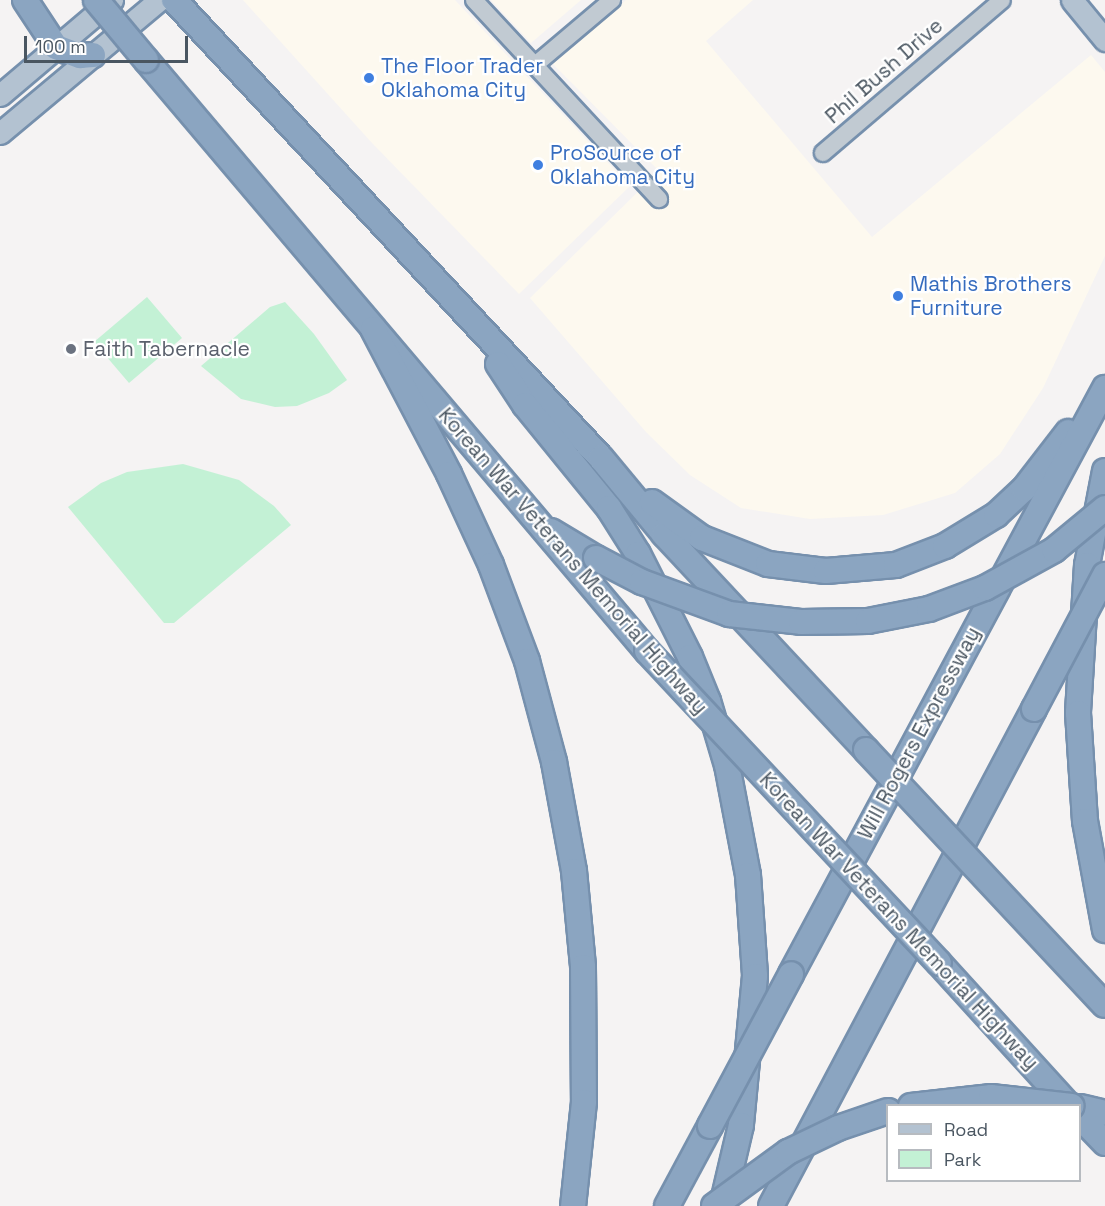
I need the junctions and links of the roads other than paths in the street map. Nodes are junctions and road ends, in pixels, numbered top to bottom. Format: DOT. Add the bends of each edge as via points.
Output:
graph roads {
  1 [pos="25,0"];
  2 [pos="96,0"];
  3 [pos="112,0"];
  4 [pos="159,0"];
  5 [pos="174,0"];
  6 [pos="474,0"];
  7 [pos="612,0"];
  8 [pos="1002,0"];
  9 [pos="1072,0"];
  10 [pos="1105,40"];
  11 [pos="56,48"];
  12 [pos="93,55"];
  13 [pos="535,65"];
  14 [pos="0,95"];
  15 [pos="0,133"];
  16 [pos="823,153"];
  17 [pos="659,199"];
  18 [pos="459,305"];
  19 [pos="373,329"];
  20 [pos="1105,387"];
  21 [pos="601,458"];
  22 [pos="1105,471"];
  23 [pos="1105,508"];
  24 [pos="534,521"];
  25 [pos="1105,575"];
  26 [pos="1105,930"];
  27 [pos="1105,1005"];
  28 [pos="929,1104"];
  29 [pos="1052,1104"];
  30 [pos="1068,1104"];
  31 [pos="1081,1107"];
  32 [pos="886,1112"];
  33 [pos="1105,1113"];
  34 [pos="1081,1118"];
  35 [pos="1105,1143"];
  36 [pos="573,1206"];
  37 [pos="667,1206"];
  38 [pos="714,1206"];
  39 [pos="722,1206"];
  40 [pos="771,1206"];
  1 -- 11 [label="highway"];
  2 -- 19 [label="highway, Korean War Veterans Memorial Highway, bridge"];
  3 -- 11 [label="main road"];
  4 -- 12 [label="main road"];
  5 -- 18 [label="highway"];
  6 -- 13 [label="street"];
  7 -- 13 [label="street"];
  8 -- 16 [label="street, Phil Bush Drive"];
  9 -- 10 [label="main road"];
  11 -- 12 [label="highway" via="80,56"];
  11 -- 14 [label="main road"];
  12 -- 15 [label="main road"];
  13 -- 17 [label="street"];
  18 -- 21 [label="highway"];
  18 -- 39 [label="highway" via="525,405 609,508 638,554 666,605 708,701 741,826 755,976 741,1125"];
  19 -- 24 [label="highway, Korean War Veterans Memorial Highway"];
  19 -- 36 [label="highway" via="491,565 526,661 554,762 574,871 583,967 584,1102"];
  20 -- 21 [label="highway" via="1024,489 981,526 914,559 860,570 787,568 725,549 676,522"];
  20 -- 37 [label="highway, Will Rogers Expressway, bridge"];
  21 -- 27 [label="highway, bridge" via="664,534"];
  22 -- 26 [label="highway" via="1087,565 1078,713 1085,821"];
  23 -- 24 [label="highway, bridge" via="1054,550 986,588 929,609 868,621 801,622 729,614 642,582"];
  24 -- 30 [label="highway, Korean War Veterans Memorial Highway, bridge" via="647,651"];
  25 -- 40 [label="highway, bridge"];
  28 -- 29 [label="highway, bridge" via="991,1097"];
  31 -- 33 [label="highway"];
  32 -- 38 [label="highway, bridge" via="838,1128 788,1152"];
  34 -- 35 [label="highway"];
}
